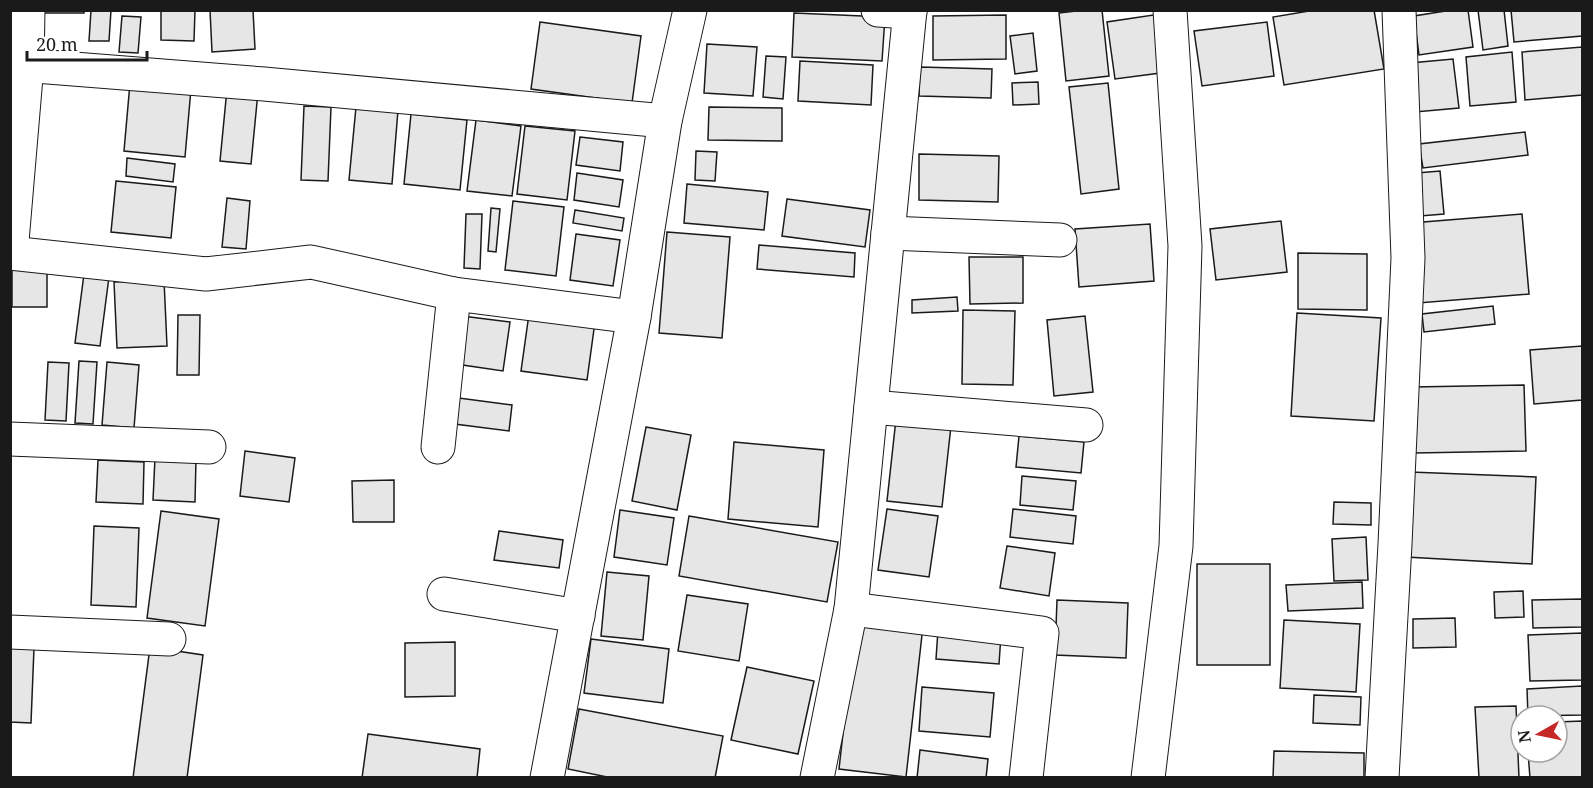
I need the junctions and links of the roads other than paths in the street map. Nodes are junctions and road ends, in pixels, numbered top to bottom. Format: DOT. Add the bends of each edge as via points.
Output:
graph roads {
  1 [pos="28,10"];
  2 [pos="690,10"];
  3 [pos="878,10"];
  4 [pos="1170,10"];
  5 [pos="1399,10"];
  6 [pos="910,11"];
  7 [pos="19,65"];
  8 [pos="665,121"];
  9 [pos="888,233"];
  10 [pos="1060,240"];
  11 [pos="11,253"];
  12 [pos="454,294"];
  13 [pos="634,317"];
  14 [pos="871,408"];
  15 [pos="1086,424"];
  16 [pos="10,440"];
  17 [pos="209,447"];
  18 [pos="438,447"];
  19 [pos="444,594"];
  20 [pos="851,609"];
  21 [pos="578,616"];
  22 [pos="10,632"];
  23 [pos="170,639"];
  24 [pos="546,777"];
  25 [pos="817,777"];
  26 [pos="1026,777"];
  27 [pos="1149,777"];
  28 [pos="1382,777"];
  1 -- 7 [label="street"];
  2 -- 8 [label="street"];
  3 -- 6 [label="street"];
  4 -- 27 [label="street" via="1185,246 1176,546"];
  5 -- 28 [label="street" via="1408,258"];
  6 -- 9 [label="street"];
  7 -- 8 [label="street"];
  7 -- 11 [label="street"];
  8 -- 13 [label="street"];
  9 -- 10 [label="street"];
  9 -- 14 [label="street"];
  11 -- 12 [label="street" via="206,274 311,262"];
  12 -- 13 [label="street"];
  12 -- 18 [label="street"];
  13 -- 21 [label="street"];
  14 -- 15 [label="street"];
  14 -- 20 [label="street"];
  16 -- 17 [label="street"];
  19 -- 21 [label="street"];
  20 -- 25 [label="street"];
  20 -- 26 [label="street" via="1042,633"];
  21 -- 24 [label="street"];
  22 -- 23 [label="street"];
}
